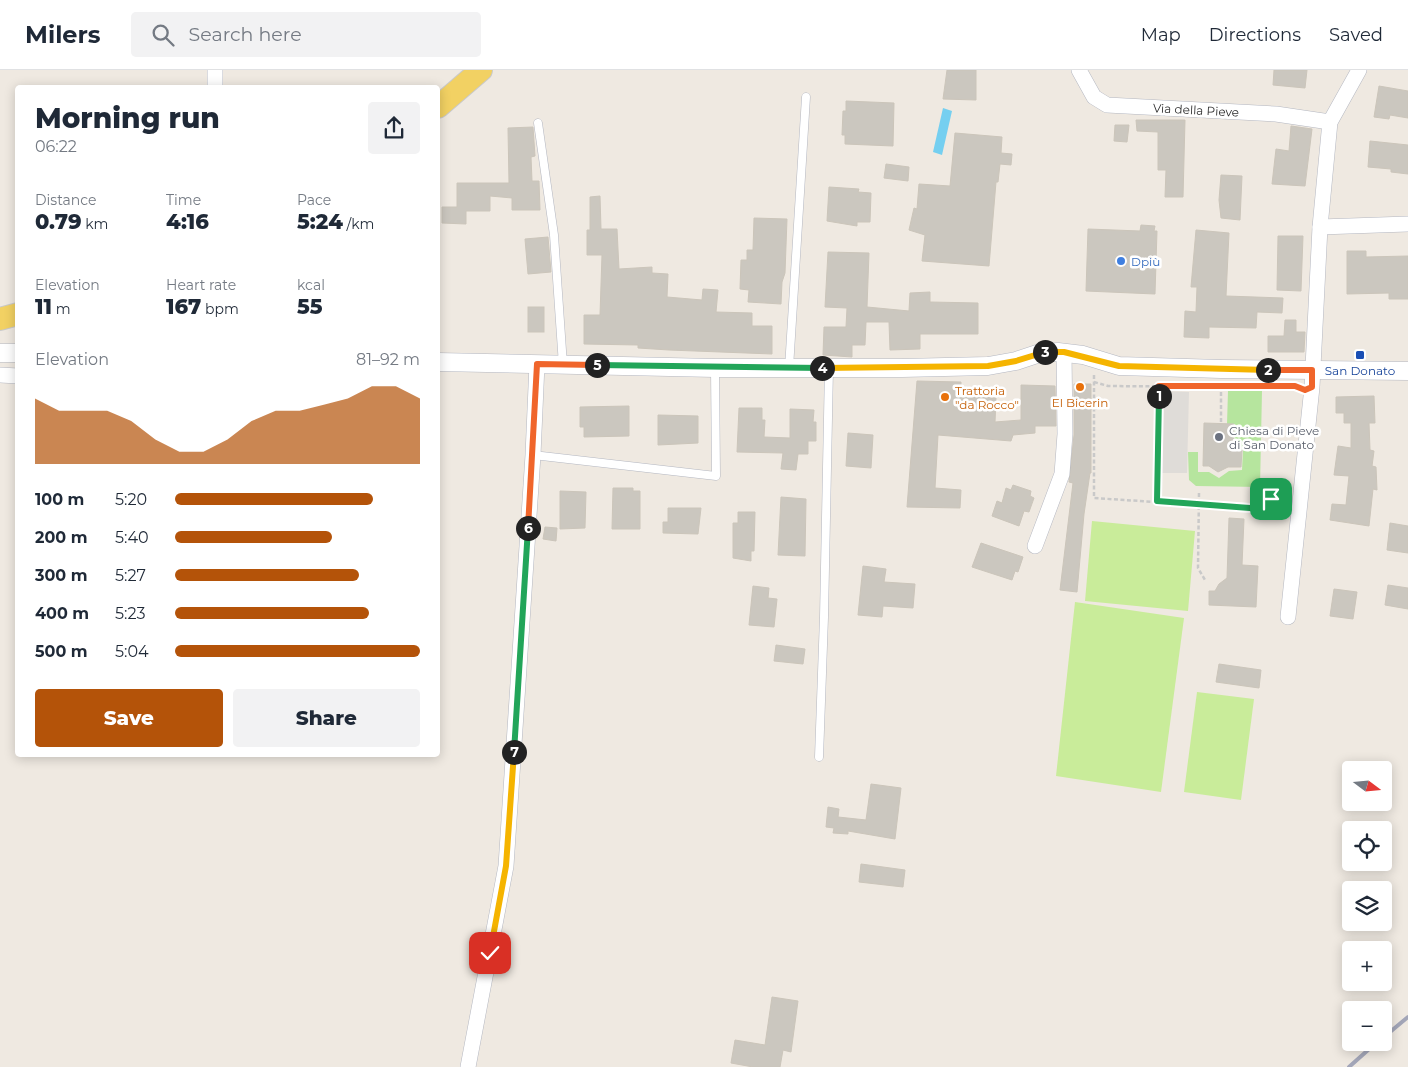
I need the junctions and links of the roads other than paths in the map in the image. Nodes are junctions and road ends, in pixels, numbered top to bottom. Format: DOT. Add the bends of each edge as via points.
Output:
graph roads {
  1 [pos="215,70"];
  2 [pos="473,70"];
  3 [pos="481,70"];
  4 [pos="1079,70"];
  5 [pos="1360,70"];
  6 [pos="215,85"];
  7 [pos="806,97"];
  8 [pos="440,104"];
  9 [pos="440,104"];
  10 [pos="1330,122"];
  11 [pos="538,123"];
  12 [pos="1408,224"];
  13 [pos="1320,227"];
  14 [pos="15,315"];
  15 [pos="0,319"];
  16 [pos="1064,352"];
  17 [pos="0,353"];
  18 [pos="15,353"];
  19 [pos="440,362"];
  20 [pos="537,364"];
  21 [pos="563,364"];
  22 [pos="715,368"];
  23 [pos="790,368"];
  24 [pos="829,368"];
  25 [pos="1312,370"];
  26 [pos="1408,371"];
  27 [pos="0,375"];
  28 [pos="15,376"];
  29 [pos="533,455"];
  30 [pos="1034,546"];
  31 [pos="1288,617"];
  32 [pos="819,757"];
  33 [pos="468,1067"];
  1 -- 6 [label="street"];
  2 -- 8 [label="street"];
  3 -- 9 [label="main road"];
  4 -- 10 [label="street, Via della Pieve" via="1094,97 1107,105 1276,114"];
  5 -- 10 [label="street"];
  7 -- 23 [label="lane"];
  10 -- 13 [label="street"];
  11 -- 21 [label="lane" via="554,235"];
  12 -- 13 [label="street"];
  13 -- 25 [label="street"];
  14 -- 15 [label="main road"];
  16 -- 24 [label="street" via="1040,353 988,366"];
  16 -- 25 [label="street" via="1119,366"];
  16 -- 30 [label="street" via="1062,474"];
  17 -- 18 [label="street"];
  19 -- 20 [label="street"];
  20 -- 21 [label="street"];
  20 -- 29 [label="street"];
  21 -- 22 [label="street"];
  22 -- 23 [label="street"];
  22 -- 29 [label="lane" via="716,476"];
  23 -- 24 [label="street"];
  24 -- 32 [label="lane"];
  25 -- 26 [label="street"];
  25 -- 31 [label="street"];
  27 -- 28 [label="street"];
  29 -- 33 [label="street" via="506,866"];
}
